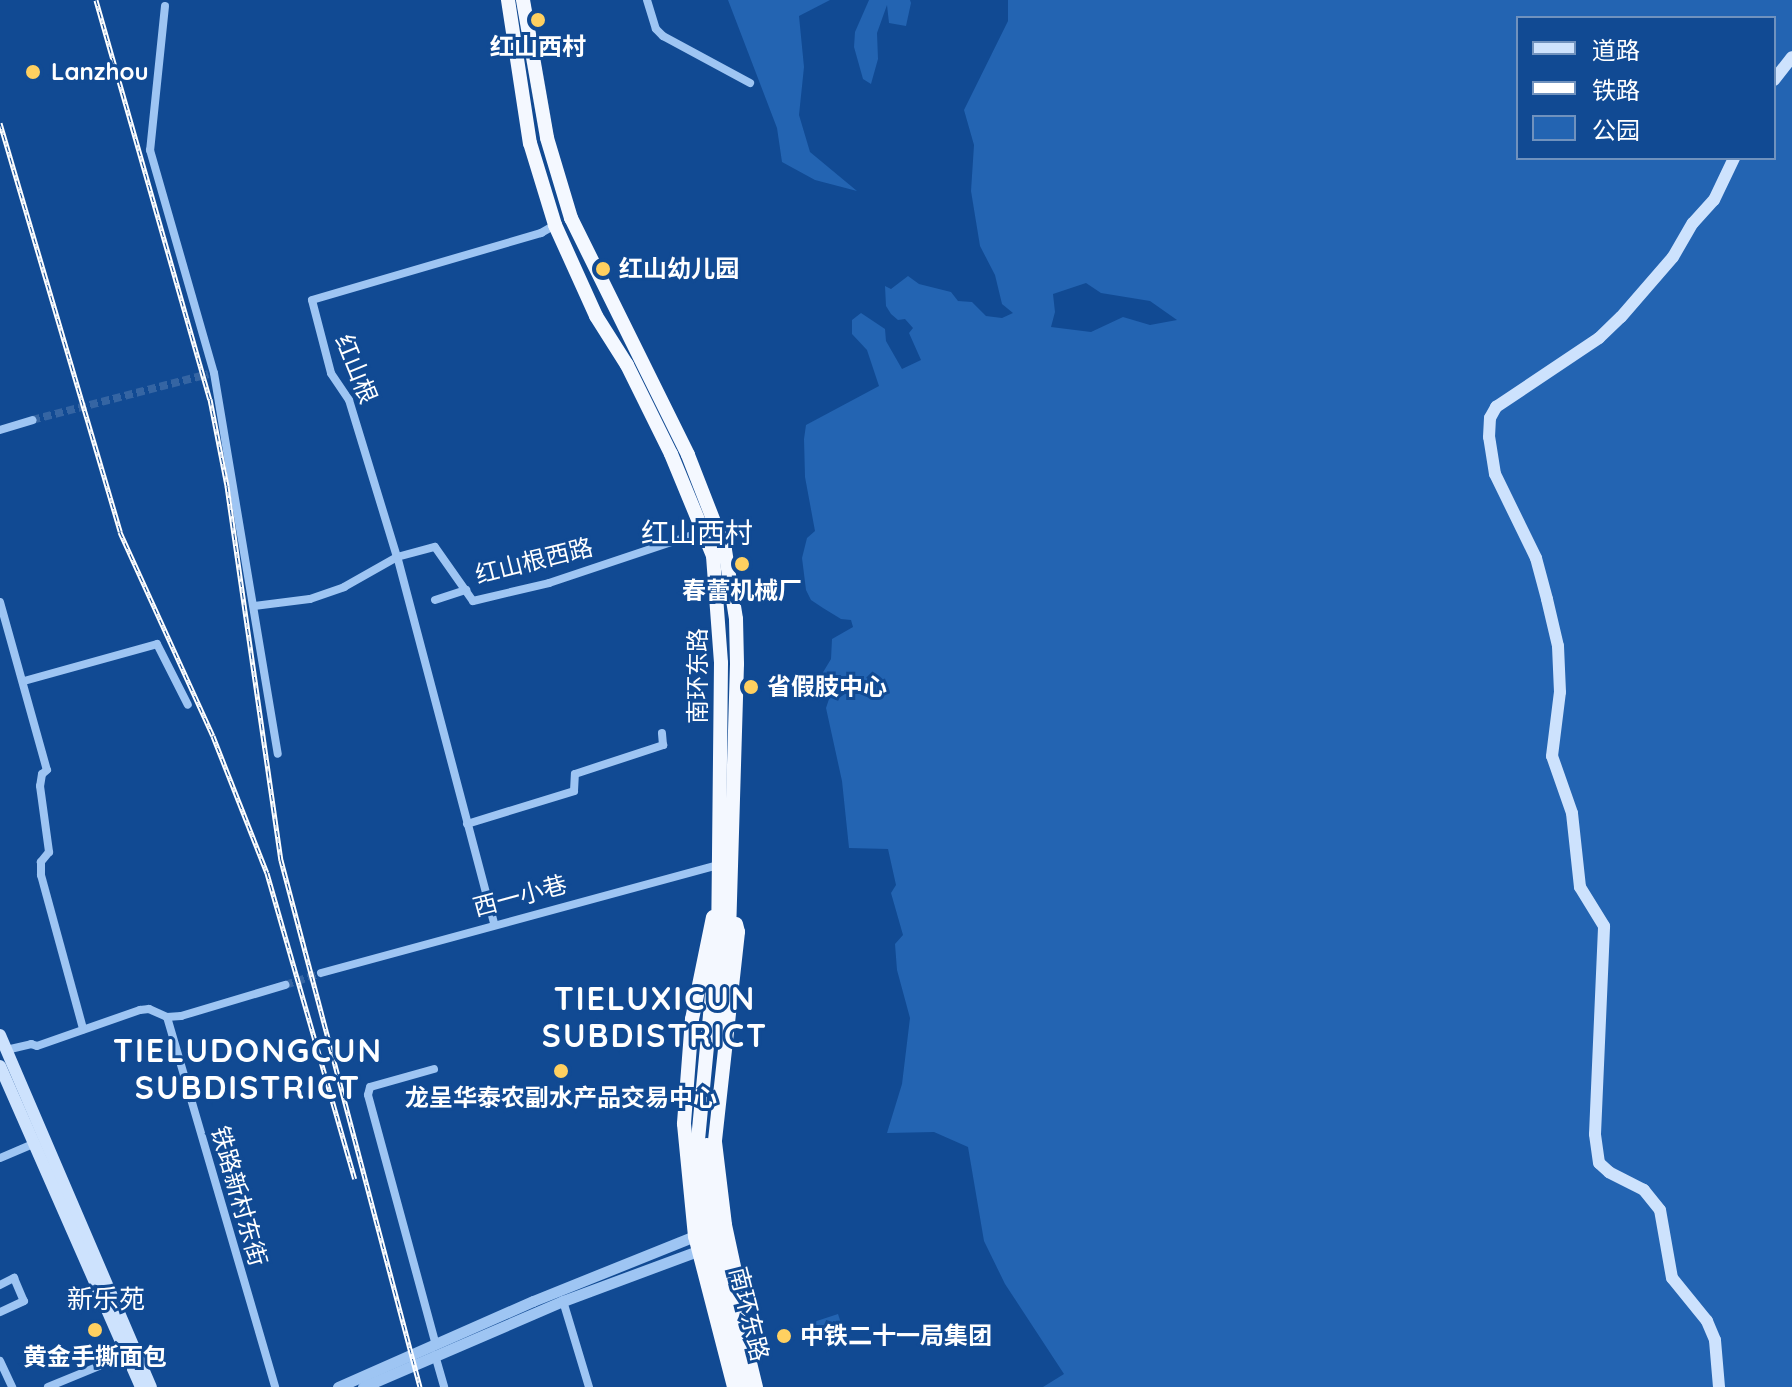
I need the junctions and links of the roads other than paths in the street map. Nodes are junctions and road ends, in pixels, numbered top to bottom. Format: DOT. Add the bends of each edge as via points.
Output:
graph roads {
  1 [pos="508,0"];
  2 [pos="523,0"];
  3 [pos="647,0"];
  4 [pos="165,6"];
  5 [pos="1792,57"];
  6 [pos="1776,77"];
  7 [pos="750,83"];
  8 [pos="1733,160"];
  9 [pos="571,218"];
  10 [pos="555,225"];
  11 [pos="32,420"];
  12 [pos="0,430"];
  13 [pos="704,531"];
  14 [pos="397,557"];
  15 [pos="466,590"];
  16 [pos="435,600"];
  17 [pos="0,602"];
  18 [pos="254,606"];
  19 [pos="24,681"];
  20 [pos="188,705"];
  21 [pos="662,733"];
  22 [pos="278,754"];
  23 [pos="467,824"];
  24 [pos="725,863"];
  25 [pos="723,903"];
  26 [pos="494,923"];
  27 [pos="723,934"];
  28 [pos="321,973"];
  29 [pos="285,985"];
  30 [pos="167,1017"];
  31 [pos="83,1029"];
  32 [pos="0,1035"];
  33 [pos="6,1050"];
  34 [pos="0,1066"];
  35 [pos="434,1069"];
  36 [pos="39,1142"];
  37 [pos="0,1158"];
  38 [pos="725,1225"];
  39 [pos="728,1241"];
  40 [pos="697,1243"];
  41 [pos="0,1285"];
  42 [pos="563,1301"];
  43 [pos="0,1312"];
  44 [pos="435,1350"];
  45 [pos="126,1355"];
  46 [pos="0,1361"];
  47 [pos="12,1387"];
  48 [pos="48,1387"];
  49 [pos="141,1387"];
  50 [pos="151,1387"];
  51 [pos="275,1387"];
  52 [pos="338,1387"];
  53 [pos="363,1387"];
  54 [pos="444,1387"];
  55 [pos="589,1387"];
  56 [pos="734,1387"];
  57 [pos="745,1387"];
  58 [pos="756,1387"];
  59 [pos="763,1387"];
  60 [pos="1719,1387"];
  1 -- 10 [label="highway, 南环东路" via="530,143"];
  2 -- 9 [label="highway, 南环东路" via="547,138"];
  3 -- 7 [label="street" via="663,36"];
  4 -- 18 [label="street" via="150,150 211,374"];
  5 -- 6 [label="main road"];
  8 -- 60 [label="main road" via="1714,200 1621,317 1599,338 1496,407 1489,437 1495,474 1536,558 1547,599 1558,646 1560,692 1552,756 1572,813 1580,887 1604,926 1595,1134 1599,1163 1644,1190 1660,1210 1672,1278 1707,1321 1715,1340"];
  9 -- 10 [label="highway"];
  9 -- 24 [label="highway, 南环东路" via="688,455 725,550 737,634"];
  10 -- 13 [label="highway, 南环东路" via="596,316 671,454"];
  10 -- 14 [label="street, 红山根" via="312,300 331,373 349,400"];
  11 -- 12 [label="street"];
  13 -- 15 [label="street, 红山根西路" via="549,583 473,601"];
  13 -- 24 [label="highway, 南环东路" via="713,556 720,619"];
  14 -- 15 [label="street, 红山根西路" via="435,547"];
  14 -- 18 [label="street" via="310,599"];
  14 -- 23 [label="street"];
  15 -- 16 [label="street"];
  17 -- 19 [label="street"];
  18 -- 22 [label="street"];
  19 -- 20 [label="street" via="157,644"];
  19 -- 31 [label="street" via="47,770 40,786 49,852 41,862 41,875"];
  21 -- 23 [label="street" via="663,745 575,774 574,791"];
  23 -- 26 [label="street"];
  24 -- 25 [label="highway, 南环东路"];
  24 -- 26 [label="street, 西一小巷"];
  25 -- 27 [label="highway, 南环东路"];
  25 -- 38 [label="highway" via="738,932 715,1142"];
  25 -- 40 [label="highway" via="692,1019 686,1084 684,1124"];
  26 -- 28 [label="street, 西一小巷"];
  27 -- 57 [label="highway, 南环东路, bridge" via="697,1152 705,1223"];
  27 -- 58 [label="highway, 南环东路, bridge" via="707,1152 715,1219"];
  29 -- 30 [label="street"];
  30 -- 31 [label="street" via="140,1010"];
  30 -- 51 [label="street, 铁路新村东街"];
  31 -- 33 [label="street" via="37,1046"];
  32 -- 33 [label="main road"];
  33 -- 36 [label="main road"];
  34 -- 36 [label="main road"];
  35 -- 44 [label="street" via="370,1087 368,1095"];
  36 -- 37 [label="street"];
  36 -- 45 [label="main road"];
  36 -- 50 [label="main road"];
  38 -- 39 [label="highway"];
  38 -- 40 [label="street"];
  39 -- 40 [label="street"];
  39 -- 59 [label="highway"];
  40 -- 42 [label="street"];
  40 -- 44 [label="street"];
  40 -- 56 [label="highway"];
  41 -- 43 [label="street" via="14,1278 24,1301"];
  42 -- 44 [label="street"];
  42 -- 55 [label="street"];
  44 -- 52 [label="street"];
  44 -- 53 [label="street"];
  44 -- 54 [label="street"];
  45 -- 48 [label="street"];
  45 -- 49 [label="main road"];
  46 -- 47 [label="street"];
}
